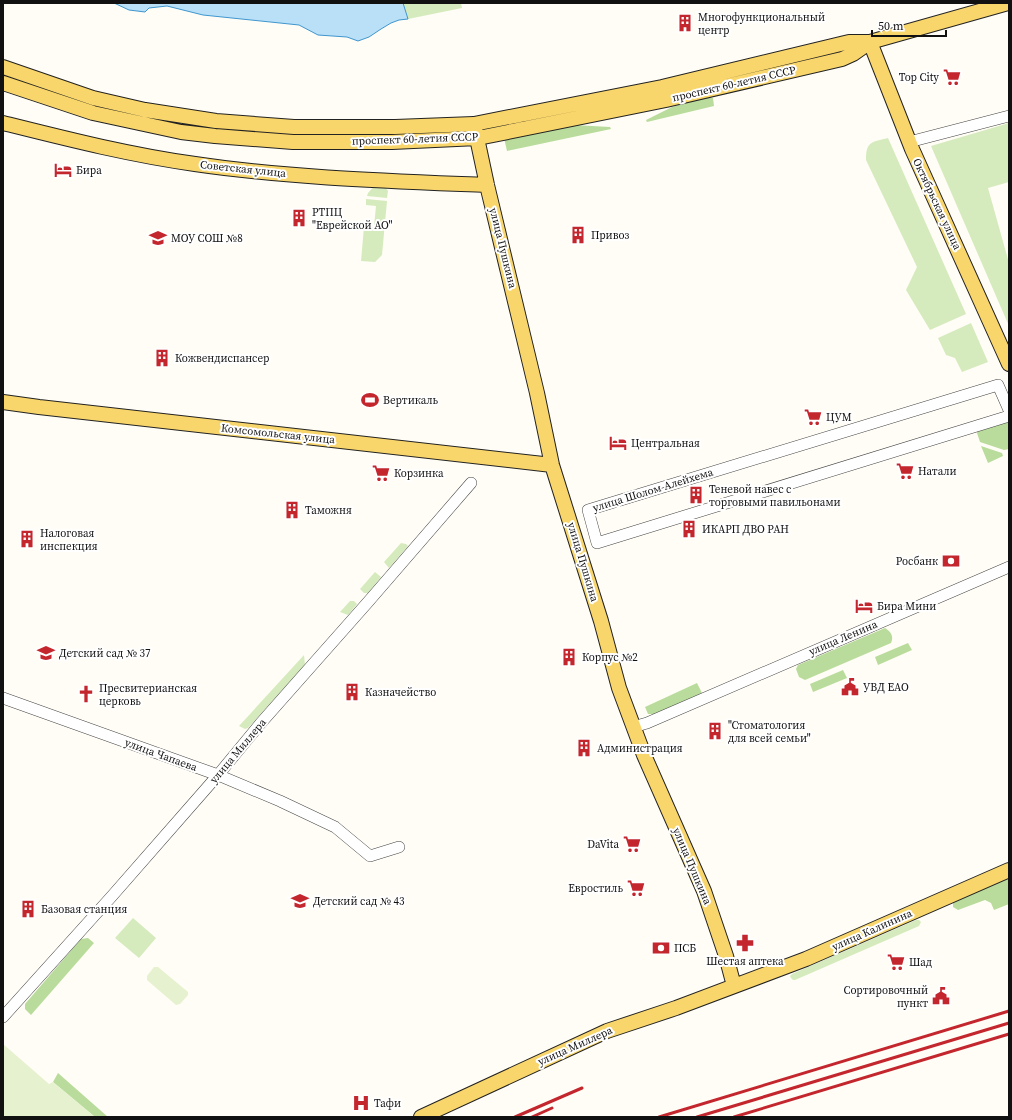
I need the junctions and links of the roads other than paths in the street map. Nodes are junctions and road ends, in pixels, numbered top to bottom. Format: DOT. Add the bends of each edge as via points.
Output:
graph roads {
  1 [pos="1008,3"];
  2 [pos="870,42"];
  3 [pos="3,67"];
  4 [pos="3,83"];
  5 [pos="1009,116"];
  6 [pos="3,123"];
  7 [pos="474,124"];
  8 [pos="478,138"];
  9 [pos="909,142"];
  10 [pos="487,185"];
  11 [pos="1009,364"];
  12 [pos="3,402"];
  13 [pos="1009,410"];
  14 [pos="1009,416"];
  15 [pos="552,465"];
  16 [pos="470,483"];
  17 [pos="1009,567"];
  18 [pos="3,698"];
  19 [pos="633,728"];
  20 [pos="218,775"];
  21 [pos="399,847"];
  22 [pos="1009,870"];
  23 [pos="734,986"];
  24 [pos="3,1017"];
  25 [pos="421,1117"];
  1 -- 2 [label="main road, проспект 60-летия СССР"];
  2 -- 7 [label="main road, проспект 60-летия СССР" via="849,42 662,87"];
  2 -- 8 [label="main road, проспект 60-летия СССР" via="842,59 666,100"];
  2 -- 9 [label="main road, Октябрьская улица"];
  3 -- 7 [label="main road, проспект 60-летия СССР" via="94,98 146,110 216,121 294,127 395,128"];
  4 -- 8 [label="main road, проспект 60-летия СССР" via="93,113 216,136 293,142 392,142"];
  5 -- 9 [label="street"];
  6 -- 10 [label="main road, Советская улица" via="91,145 194,164 259,172"];
  7 -- 8 [label="main road, улица Пушкина"];
  8 -- 10 [label="main road, улица Пушкина"];
  9 -- 11 [label="main road, Октябрьская улица"];
  10 -- 15 [label="main road, улица Пушкина" via="538,393"];
  12 -- 15 [label="main road, Комсомольская улица"];
  13 -- 14 [label="street, улица Шолом-Алейхема" via="998,384 588,510 597,543"];
  15 -- 19 [label="main road, улица Пушкина"];
  16 -- 20 [label="street, улица Миллера"];
  17 -- 19 [label="street, улица Ленина"];
  18 -- 20 [label="street, улица Чапаева"];
  19 -- 23 [label="main road, улица Пушкина" via="704,891"];
  20 -- 21 [label="street, улица Чапаева" via="335,826 370,856"];
  20 -- 24 [label="street, улица Миллера"];
  22 -- 23 [label="main road, улица Калинина" via="806,959"];
  23 -- 25 [label="main road, улица Миллера" via="607,1031"];
}
